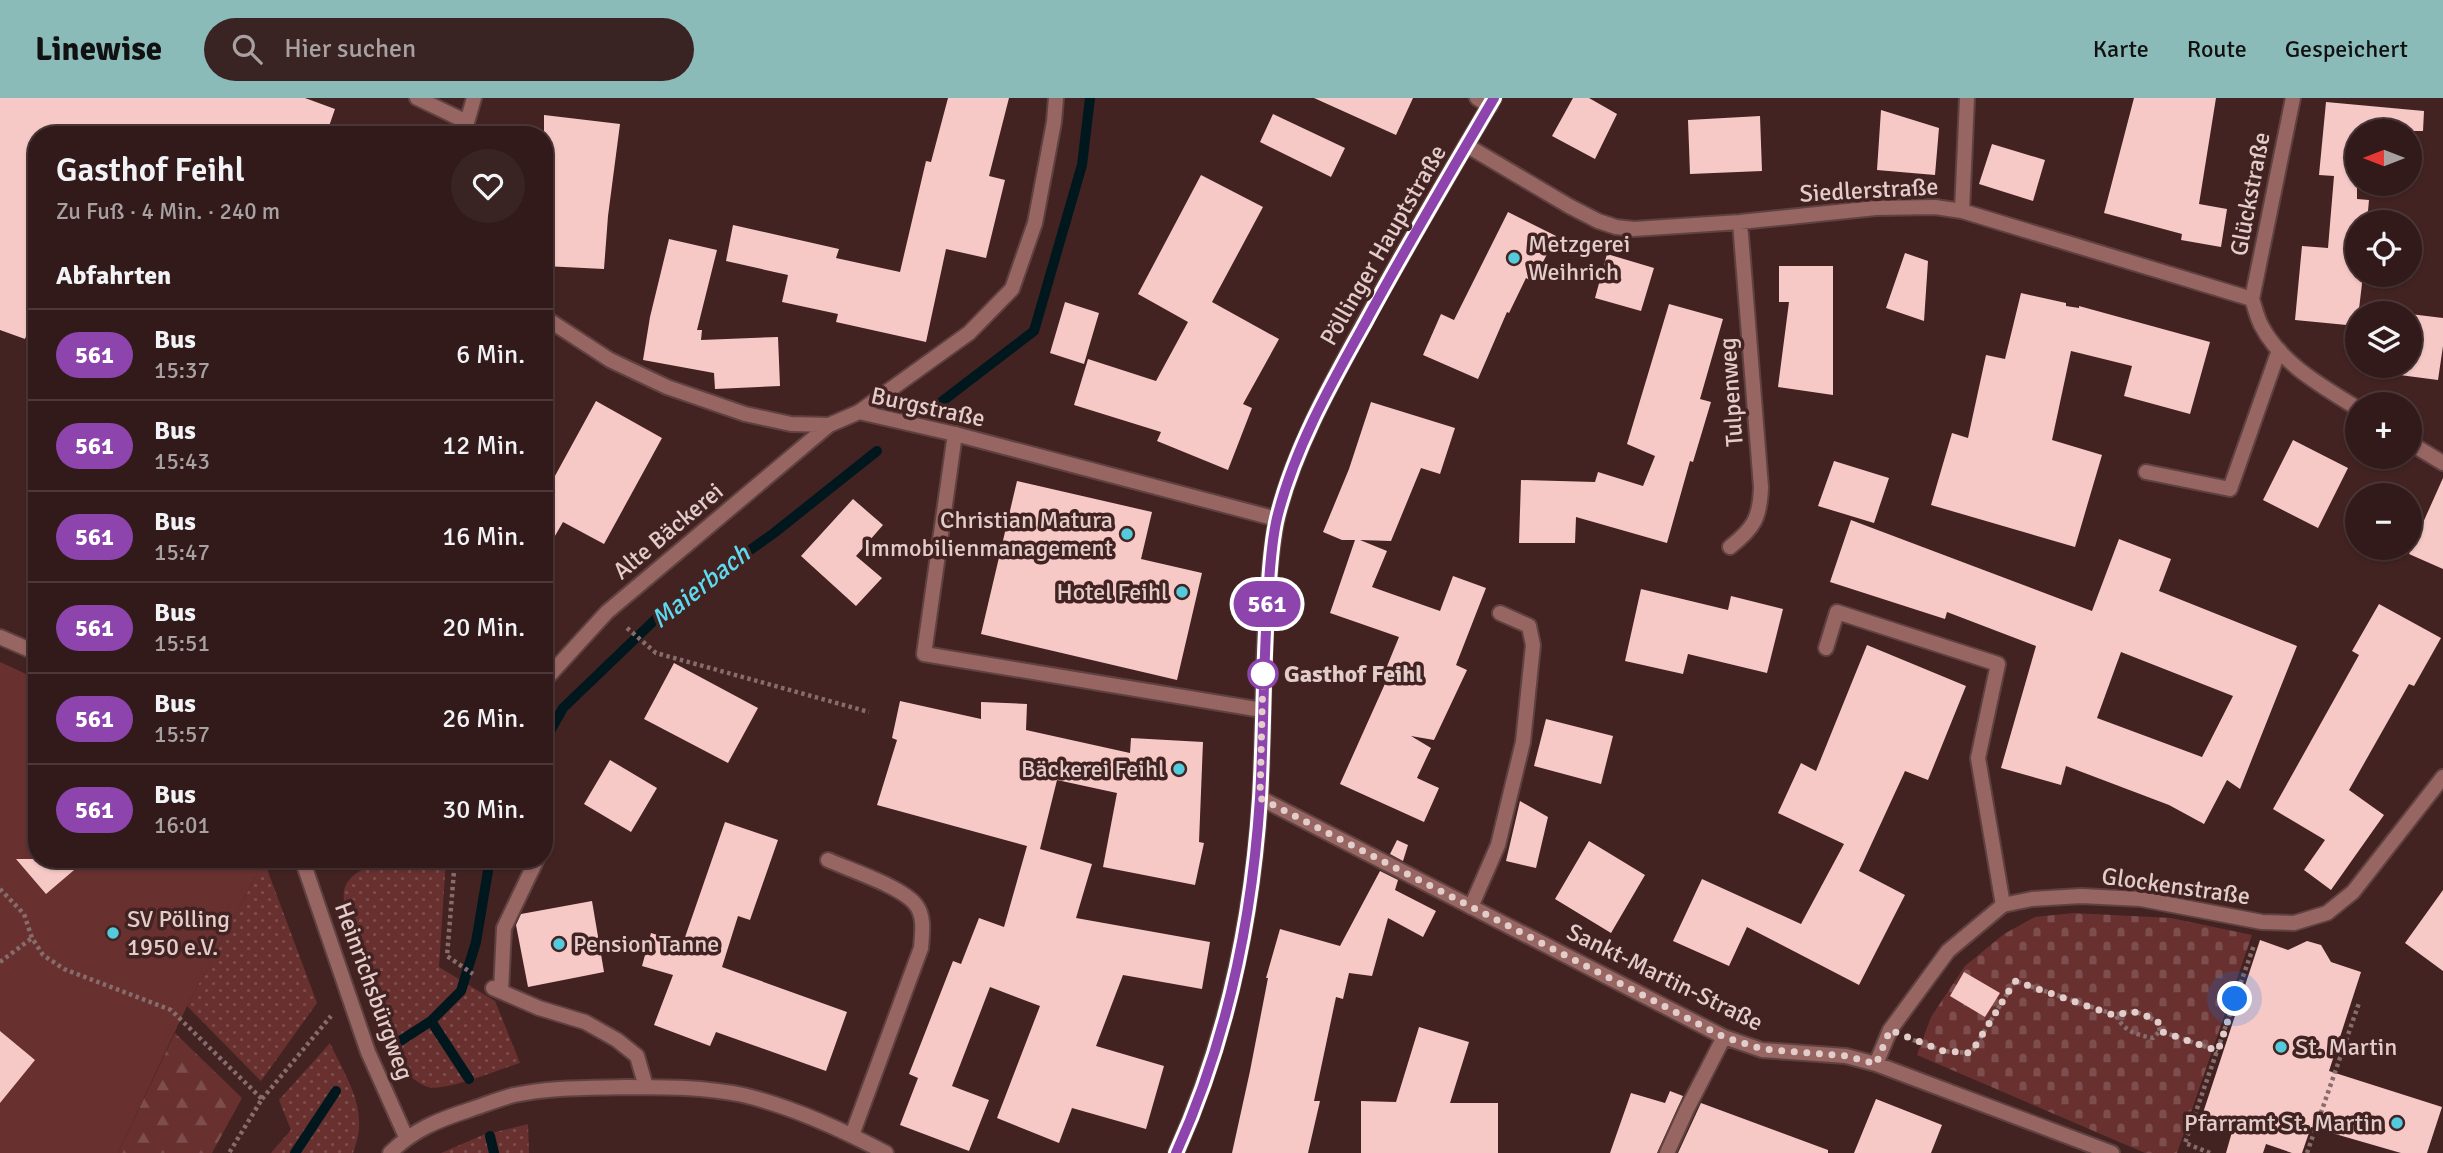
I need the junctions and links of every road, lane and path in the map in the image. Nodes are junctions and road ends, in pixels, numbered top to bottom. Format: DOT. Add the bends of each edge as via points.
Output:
graph roads {
  1 [pos="417,98"];
  2 [pos="474,98"];
  3 [pos="1056,98"];
  4 [pos="1967,98"];
  5 [pos="2293,98"];
  6 [pos="1487,101"];
  7 [pos="464,126"];
  8 [pos="467,126"];
  9 [pos="1465,145"];
  10 [pos="1962,211"];
  11 [pos="1740,222"];
  12 [pos="2252,299"];
  13 [pos="553,324"];
  14 [pos="2279,350"];
  15 [pos="2345,400"];
  16 [pos="859,412"];
  17 [pos="829,425"];
  18 [pos="955,434"];
  19 [pos="2422,450"];
  20 [pos="2443,463"];
  21 [pos="2146,472"];
  22 [pos="1277,519"];
  23 [pos="1730,547"];
  24 [pos="1500,613"];
  25 [pos="619,622"];
  26 [pos="0,637"];
  27 [pos="1826,648"];
  28 [pos="28,649"];
  29 [pos="553,671"];
  30 [pos="1262,710"];
  31 [pos="869,712"];
  32 [pos="2443,777"];
  33 [pos="1260,798"];
  34 [pos="828,860"];
  35 [pos="306,868"];
  36 [pos="454,868"];
  37 [pos="533,868"];
  38 [pos="0,889"];
  39 [pos="2003,905"];
  40 [pos="1471,907"];
  41 [pos="32,939"];
  42 [pos="2253,947"];
  43 [pos="0,962"];
  44 [pos="497,990"];
  45 [pos="348,996"];
  46 [pos="2359,1003"];
  47 [pos="2116,1016"];
  48 [pos="1890,1030"];
  49 [pos="2160,1031"];
  50 [pos="1724,1037"];
  51 [pos="2218,1051"];
  52 [pos="1876,1064"];
  53 [pos="646,1087"];
  54 [pos="262,1099"];
  55 [pos="852,1135"];
  56 [pos="407,1137"];
  57 [pos="229,1153"];
  58 [pos="390,1153"];
  59 [pos="886,1153"];
  60 [pos="1176,1153"];
  61 [pos="1667,1153"];
  62 [pos="2112,1153"];
  63 [pos="2210,1153"];
  64 [pos="2307,1153"];
  1 -- 7 [label="street"];
  2 -- 8 [label="street"];
  3 -- 16 [label="street" via="1035,223 1012,289 969,333"];
  4 -- 10 [label="street"];
  5 -- 12 [label="street, Glückstraße"];
  6 -- 9 [label="street, Pöllinger Hauptstraße"];
  9 -- 11 [label="street, Siedlerstraße" via="1569,206 1616,227"];
  9 -- 22 [label="street, Pöllinger Hauptstraße" via="1340,366 1308,432"];
  10 -- 11 [label="street, Siedlerstraße" via="1876,208"];
  10 -- 12 [label="street, Siedlerstraße"];
  11 -- 23 [label="street, Tulpenweg" via="1760,508 1751,527"];
  12 -- 14 [label="street" via="2262,326"];
  13 -- 17 [label="street, Burgstraße" via="610,360 667,387 745,414 791,424"];
  14 -- 15 [label="street" via="2300,371"];
  14 -- 21 [label="street" via="2230,489"];
  16 -- 17 [label="street, Burgstraße"];
  16 -- 18 [label="street, Burgstraße"];
  17 -- 29 [label="street, Alte Bäckerei" via="607,612"];
  18 -- 22 [label="street, Burgstraße"];
  18 -- 30 [label="street" via="924,654"];
  19 -- 20 [label="street"];
  22 -- 30 [label="street, Pöllinger Hauptstraße" via="1265,626"];
  24 -- 40 [label="street" via="1529,626 1534,645 1524,742 1498,845"];
  25 -- 31 [label="path" via="656,653"];
  26 -- 28 [label="street"];
  27 -- 39 [label="street" via="1837,612 1998,664 1978,758"];
  30 -- 33 [label="street, Pöllinger Hauptstraße"];
  32 -- 39 [label="street, Glockenstraße" via="2353,892 2327,913 2294,923 2262,922 2141,899 2081,896"];
  33 -- 40 [label="street, Sankt-Martin-Straße"];
  33 -- 60 [label="street, Pöllinger Hauptstraße" via="1246,920 1232,992 1212,1061"];
  34 -- 55 [label="street" via="904,893 917,906 923,927 921,948"];
  35 -- 45 [label="street, Heinrichsbürgweg"];
  36 -- 44 [label="path" via="447,956"];
  37 -- 44 [label="street" via="504,928"];
  38 -- 41 [label="path" via="24,914"];
  39 -- 48 [label="street, Glockenstraße" via="1948,951"];
  40 -- 50 [label="street, Sankt-Martin-Straße"];
  41 -- 43 [label="path"];
  41 -- 54 [label="path" via="64,970 171,1010"];
  42 -- 51 [label="path"];
  44 -- 53 [label="street" via="584,1022 617,1040 637,1056"];
  45 -- 54 [label="path"];
  45 -- 56 [label="street, Heinrichsbürgweg"];
  46 -- 64 [label="path"];
  47 -- 48 [label="path" via="2015,981 1971,1053 1943,1051"];
  47 -- 49 [label="path" via="2129,1010 2147,1016 2158,1022"];
  47 -- 49 [label="path" via="2124,1029 2141,1035 2153,1038"];
  48 -- 52 [label="street, Glockenstraße"];
  49 -- 51 [label="path"];
  50 -- 52 [label="street, Sankt-Martin-Straße" via="1762,1049 1846,1056"];
  50 -- 61 [label="street"];
  51 -- 63 [label="path" via="2185,1143"];
  52 -- 62 [label="street, Sankt-Martin-Straße"];
  53 -- 55 [label="street" via="741,1095"];
  53 -- 56 [label="street" via="576,1088 513,1096 449,1116"];
  54 -- 57 [label="path"];
  55 -- 59 [label="street"];
  56 -- 58 [label="street"];
}
